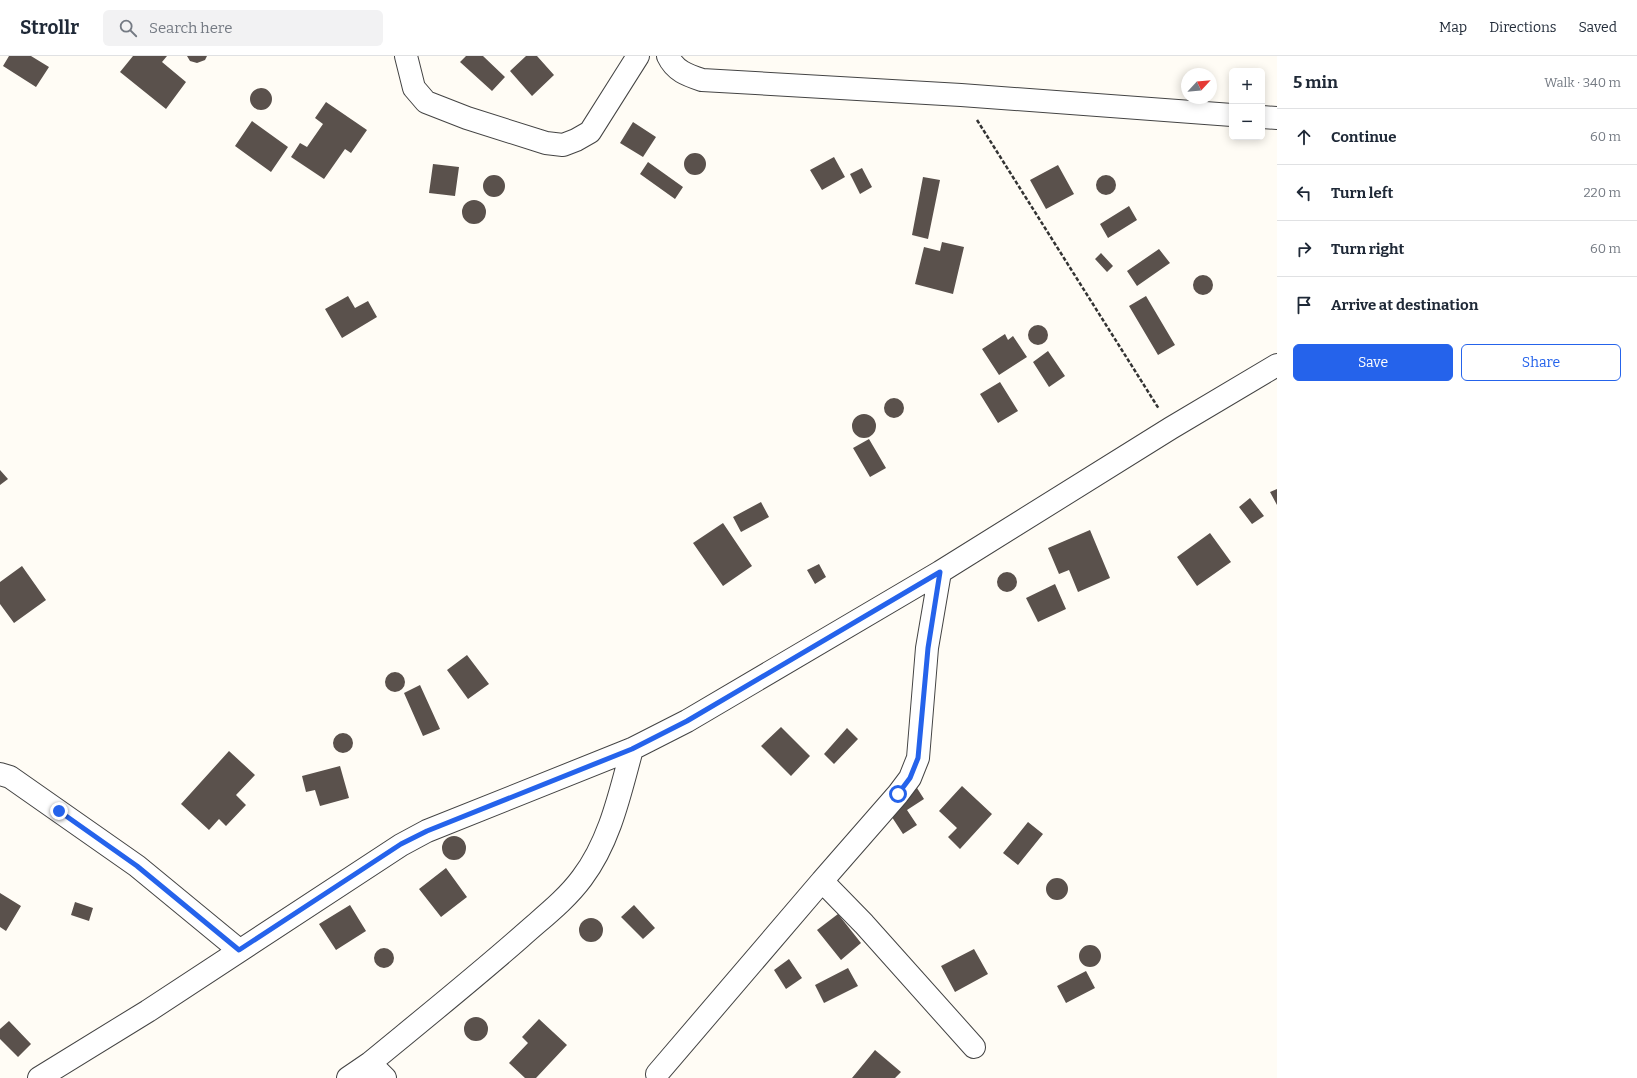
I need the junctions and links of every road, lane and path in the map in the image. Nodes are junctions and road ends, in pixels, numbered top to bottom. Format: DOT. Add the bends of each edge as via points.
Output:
graph roads {
  1 [pos="406,56"];
  2 [pos="638,56"];
  3 [pos="668,56"];
  4 [pos="961,95"];
  5 [pos="1229,115"];
  6 [pos="1265,117"];
  7 [pos="1277,118"];
  8 [pos="1277,365"];
  9 [pos="1171,428"];
  10 [pos="940,572"];
  11 [pos="632,749"];
  12 [pos="0,774"];
  13 [pos="822,881"];
  14 [pos="239,950"];
  15 [pos="974,1047"];
  16 [pos="378,1071"];
  17 [pos="657,1074"];
  18 [pos="39,1078"];
  19 [pos="348,1078"];
  1 -- 2 [label="street" via="414,88 426,102 546,144 563,145 590,132"];
  3 -- 4 [label="street" via="670,62 683,74 702,80"];
  4 -- 5 [label="street"];
  4 -- 9 [label="path"];
  6 -- 7 [label="street"];
  8 -- 9 [label="street"];
  9 -- 10 [label="street"];
  10 -- 11 [label="street" via="687,721"];
  10 -- 13 [label="street" via="928,648 918,758 910,778 898,794"];
  11 -- 14 [label="street" via="427,831 379,858"];
  11 -- 16 [label="street" via="617,806 604,842 583,878 564,899"];
  12 -- 14 [label="street" via="10,777 137,866"];
  13 -- 15 [label="street"];
  13 -- 17 [label="street"];
  14 -- 18 [label="street" via="148,1011"];
  16 -- 19 [label="street"];
}
